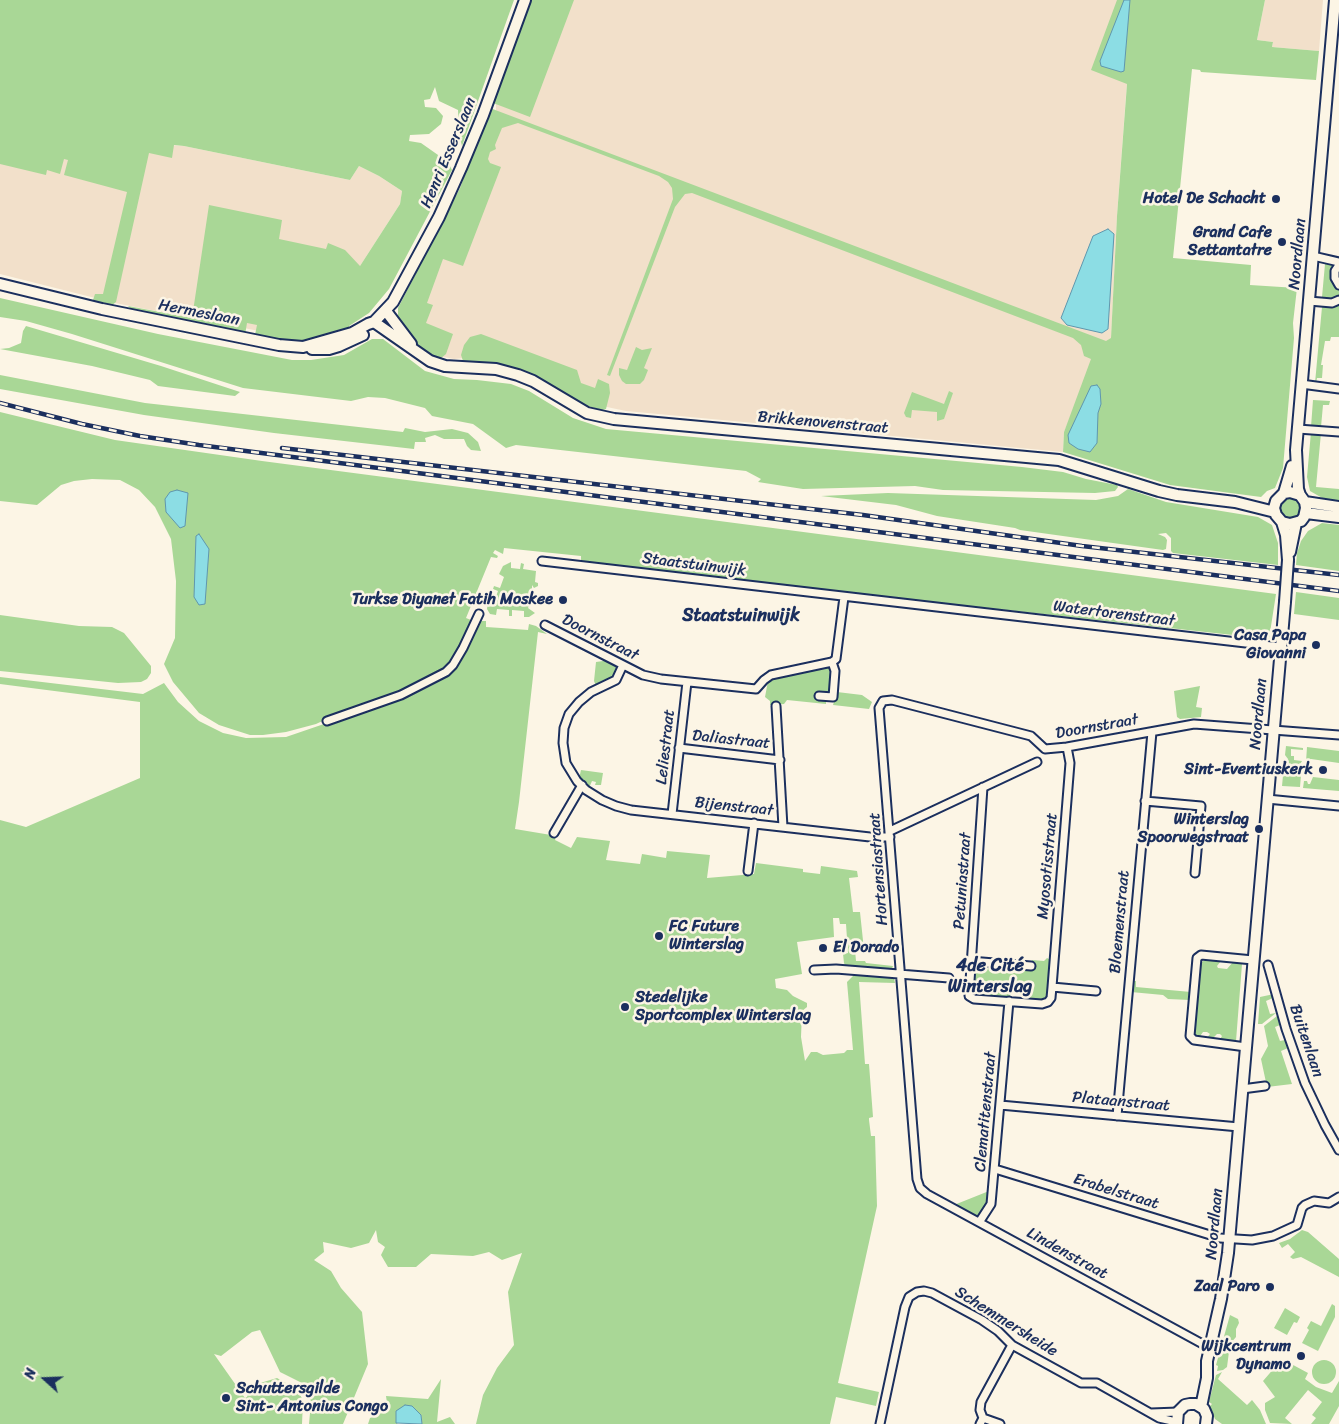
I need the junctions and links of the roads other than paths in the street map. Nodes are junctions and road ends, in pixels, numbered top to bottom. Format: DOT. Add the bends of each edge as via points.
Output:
graph roads {
  1 [pos="525,0"];
  2 [pos="1336,3"];
  3 [pos="1334,62"];
  4 [pos="1313,256"];
  5 [pos="1339,263"];
  6 [pos="0,284"];
  7 [pos="1339,285"];
  8 [pos="1308,300"];
  9 [pos="1339,300"];
  10 [pos="386,311"];
  11 [pos="374,322"];
  12 [pos="418,353"];
  13 [pos="1301,384"];
  14 [pos="1339,389"];
  15 [pos="1298,429"];
  16 [pos="1339,432"];
  17 [pos="1296,450"];
  18 [pos="1284,493"];
  19 [pos="1304,504"];
  20 [pos="1275,506"];
  21 [pos="1339,507"];
  22 [pos="1339,517"];
  23 [pos="1282,522"];
  24 [pos="1296,523"];
  25 [pos="1288,560"];
  26 [pos="542,562"];
  27 [pos="844,597"];
  28 [pos="946,608"];
  29 [pos="479,614"];
  30 [pos="545,626"];
  31 [pos="1280,646"];
  32 [pos="832,662"];
  33 [pos="623,665"];
  34 [pos="687,682"];
  35 [pos="819,696"];
  36 [pos="776,706"];
  37 [pos="879,708"];
  38 [pos="327,721"];
  39 [pos="1273,730"];
  40 [pos="1152,732"];
  41 [pos="1339,735"];
  42 [pos="1067,747"];
  43 [pos="679,748"];
  44 [pos="780,760"];
  45 [pos="1037,762"];
  46 [pos="582,785"];
  47 [pos="983,787"];
  48 [pos="1267,799"];
  49 [pos="1145,801"];
  50 [pos="1339,806"];
  51 [pos="672,814"];
  52 [pos="754,823"];
  53 [pos="783,826"];
  54 [pos="554,833"];
  55 [pos="890,834"];
  56 [pos="748,871"];
  57 [pos="1195,873"];
  58 [pos="1253,960"];
  59 [pos="970,961"];
  60 [pos="1268,965"];
  61 [pos="1031,966"];
  62 [pos="814,970"];
  63 [pos="900,974"];
  64 [pos="949,978"];
  65 [pos="1052,987"];
  66 [pos="1096,991"];
  67 [pos="1009,1001"];
  68 [pos="1246,1047"];
  69 [pos="1265,1086"];
  70 [pos="1242,1089"];
  71 [pos="1000,1105"];
  72 [pos="1117,1116"];
  73 [pos="1238,1127"];
  74 [pos="1339,1150"];
  75 [pos="995,1169"];
  76 [pos="917,1179"];
  77 [pos="1339,1197"];
  78 [pos="980,1222"];
  79 [pos="1229,1239"];
  80 [pos="1012,1345"];
  81 [pos="1210,1348"];
  82 [pos="1207,1361"];
  83 [pos="1190,1404"];
  84 [pos="1201,1406"];
  85 [pos="1177,1420"];
  86 [pos="981,1421"];
  87 [pos="1209,1422"];
  88 [pos="880,1424"];
  89 [pos="1000,1424"];
  1 -- 10 [label="street, Henri Esserslaan" via="461,168 407,279"];
  2 -- 3 [label="street, Noordlaan"];
  3 -- 4 [label="street, Noordlaan"];
  4 -- 5 [label="street"];
  4 -- 8 [label="street, Noordlaan"];
  5 -- 7 [label="street" via="1335,271"];
  6 -- 11 [label="street, Hermeslaan" via="102,309 315,350 339,346 371,330"];
  8 -- 9 [label="street" via="1332,303"];
  8 -- 13 [label="street, Noordlaan"];
  10 -- 11 [label="street"];
  10 -- 12 [label="street, Brikkenovenstraat"];
  11 -- 12 [label="street, Brikkenovenstraat"];
  12 -- 20 [label="street, Brikkenovenstraat" via="445,366 496,369 518,374 569,404 614,419 1059,460 1177,495"];
  13 -- 14 [label="street"];
  13 -- 15 [label="street, Noordlaan"];
  15 -- 16 [label="street"];
  15 -- 17 [label="street, Noordlaan"];
  17 -- 18 [label="street, Noordlaan"];
  17 -- 19 [label="street, Noordlaan" via="1297,482"];
  18 -- 19 [label="street" via="1290,492"];
  18 -- 20 [label="street, Noordlaan"];
  19 -- 21 [label="street"];
  19 -- 22 [label="street"];
  19 -- 24 [label="street" via="1301,521"];
  20 -- 23 [label="street, Noordlaan"];
  23 -- 24 [label="street"];
  23 -- 25 [label="street, Noordlaan"];
  24 -- 25 [label="street, Noordlaan"];
  25 -- 31 [label="street, Noordlaan, bridge"];
  26 -- 27 [label="street, Staatstuinwijk"];
  27 -- 28 [label="street, Staatstuinwijk"];
  27 -- 32 [label="street" via="836,659"];
  28 -- 31 [label="street, Watertorenstraat"];
  29 -- 38 [label="street" via="463,648 446,672 401,694"];
  30 -- 33 [label="street, Doornstraat"];
  31 -- 39 [label="street, Noordlaan"];
  32 -- 34 [label="street, Doornstraat" via="771,674 756,689"];
  32 -- 35 [label="street" via="835,671 832,697"];
  33 -- 34 [label="street, Doornstraat" via="643,675"];
  33 -- 46 [label="street, Bijenstraat" via="616,680 579,702 569,714 564,728 562,743 566,763"];
  34 -- 43 [label="street, Leliestraat"];
  36 -- 44 [label="street"];
  37 -- 42 [label="street, Doornstraat" via="883,701 892,700 1031,736 1045,749"];
  37 -- 55 [label="street, Hortensiastraat"];
  39 -- 40 [label="street, Doornstraat" via="1194,724"];
  39 -- 41 [label="street, Doornstraat"];
  39 -- 48 [label="street, Noordlaan"];
  40 -- 42 [label="street, Doornstraat"];
  40 -- 49 [label="street, Bloemenstraat"];
  42 -- 65 [label="street, Myosotisstraat" via="1070,763"];
  43 -- 44 [label="street, Daliastraat"];
  43 -- 51 [label="street, Leliestraat"];
  44 -- 53 [label="street"];
  45 -- 47 [label="street, Bijenstraat"];
  46 -- 51 [label="street, Bijenstraat" via="616,806"];
  46 -- 54 [label="street"];
  47 -- 55 [label="street, Bijenstraat"];
  47 -- 59 [label="street, Petuniastraat"];
  48 -- 50 [label="street"];
  48 -- 58 [label="street, Noordlaan"];
  49 -- 57 [label="street" via="1201,806"];
  49 -- 72 [label="street, Bloemenstraat"];
  51 -- 52 [label="street, Bijenstraat"];
  52 -- 53 [label="street, Bijenstraat"];
  52 -- 56 [label="street"];
  53 -- 55 [label="street, Bijenstraat" via="870,837"];
  55 -- 63 [label="street, Hortensiastraat"];
  58 -- 68 [label="street, Noordlaan"];
  58 -- 68 [label="street" via="1201,955 1197,958 1190,1036 1194,1040"];
  59 -- 61 [label="street"];
  59 -- 67 [label="street, Petuniastraat" via="969,996"];
  60 -- 74 [label="street, Buitenlaan" via="1305,1083"];
  62 -- 63 [label="street"];
  63 -- 64 [label="street"];
  63 -- 76 [label="street, Hortensiastraat"];
  65 -- 66 [label="street"];
  65 -- 67 [label="street" via="1051,998 1042,1004"];
  67 -- 71 [label="street, Clematitenstraat"];
  68 -- 70 [label="street, Noordlaan"];
  69 -- 70 [label="street"];
  70 -- 73 [label="street, Noordlaan"];
  71 -- 72 [label="street, Plataanstraat"];
  71 -- 75 [label="street, Clematitenstraat"];
  72 -- 73 [label="street, Plataanstraat"];
  73 -- 79 [label="street, Noordlaan"];
  75 -- 78 [label="street, Clematitenstraat" via="992,1204"];
  75 -- 79 [label="street, Erabelstraat"];
  76 -- 78 [label="street, Lindenstraat" via="927,1194"];
  77 -- 79 [label="street, Erabelstraat" via="1329,1203 1314,1201 1305,1205 1297,1225 1273,1236 1252,1240"];
  78 -- 81 [label="street, Lindenstraat"];
  79 -- 81 [label="street, Noordlaan" via="1221,1300"];
  80 -- 85 [label="street, Schemmersheide" via="1081,1383 1096,1383 1152,1413"];
  80 -- 86 [label="street" via="981,1402"];
  80 -- 88 [label="street, Schemmersheide" via="982,1320 932,1293 917,1292 909,1297 905,1307"];
  81 -- 82 [label="street, Noordlaan"];
  82 -- 83 [label="street, Noordlaan"];
  82 -- 84 [label="street, Noordlaan"];
  83 -- 84 [label="street"];
  83 -- 85 [label="street" via="1181,1408"];
  84 -- 87 [label="street"];
  86 -- 89 [label="street"];
}
